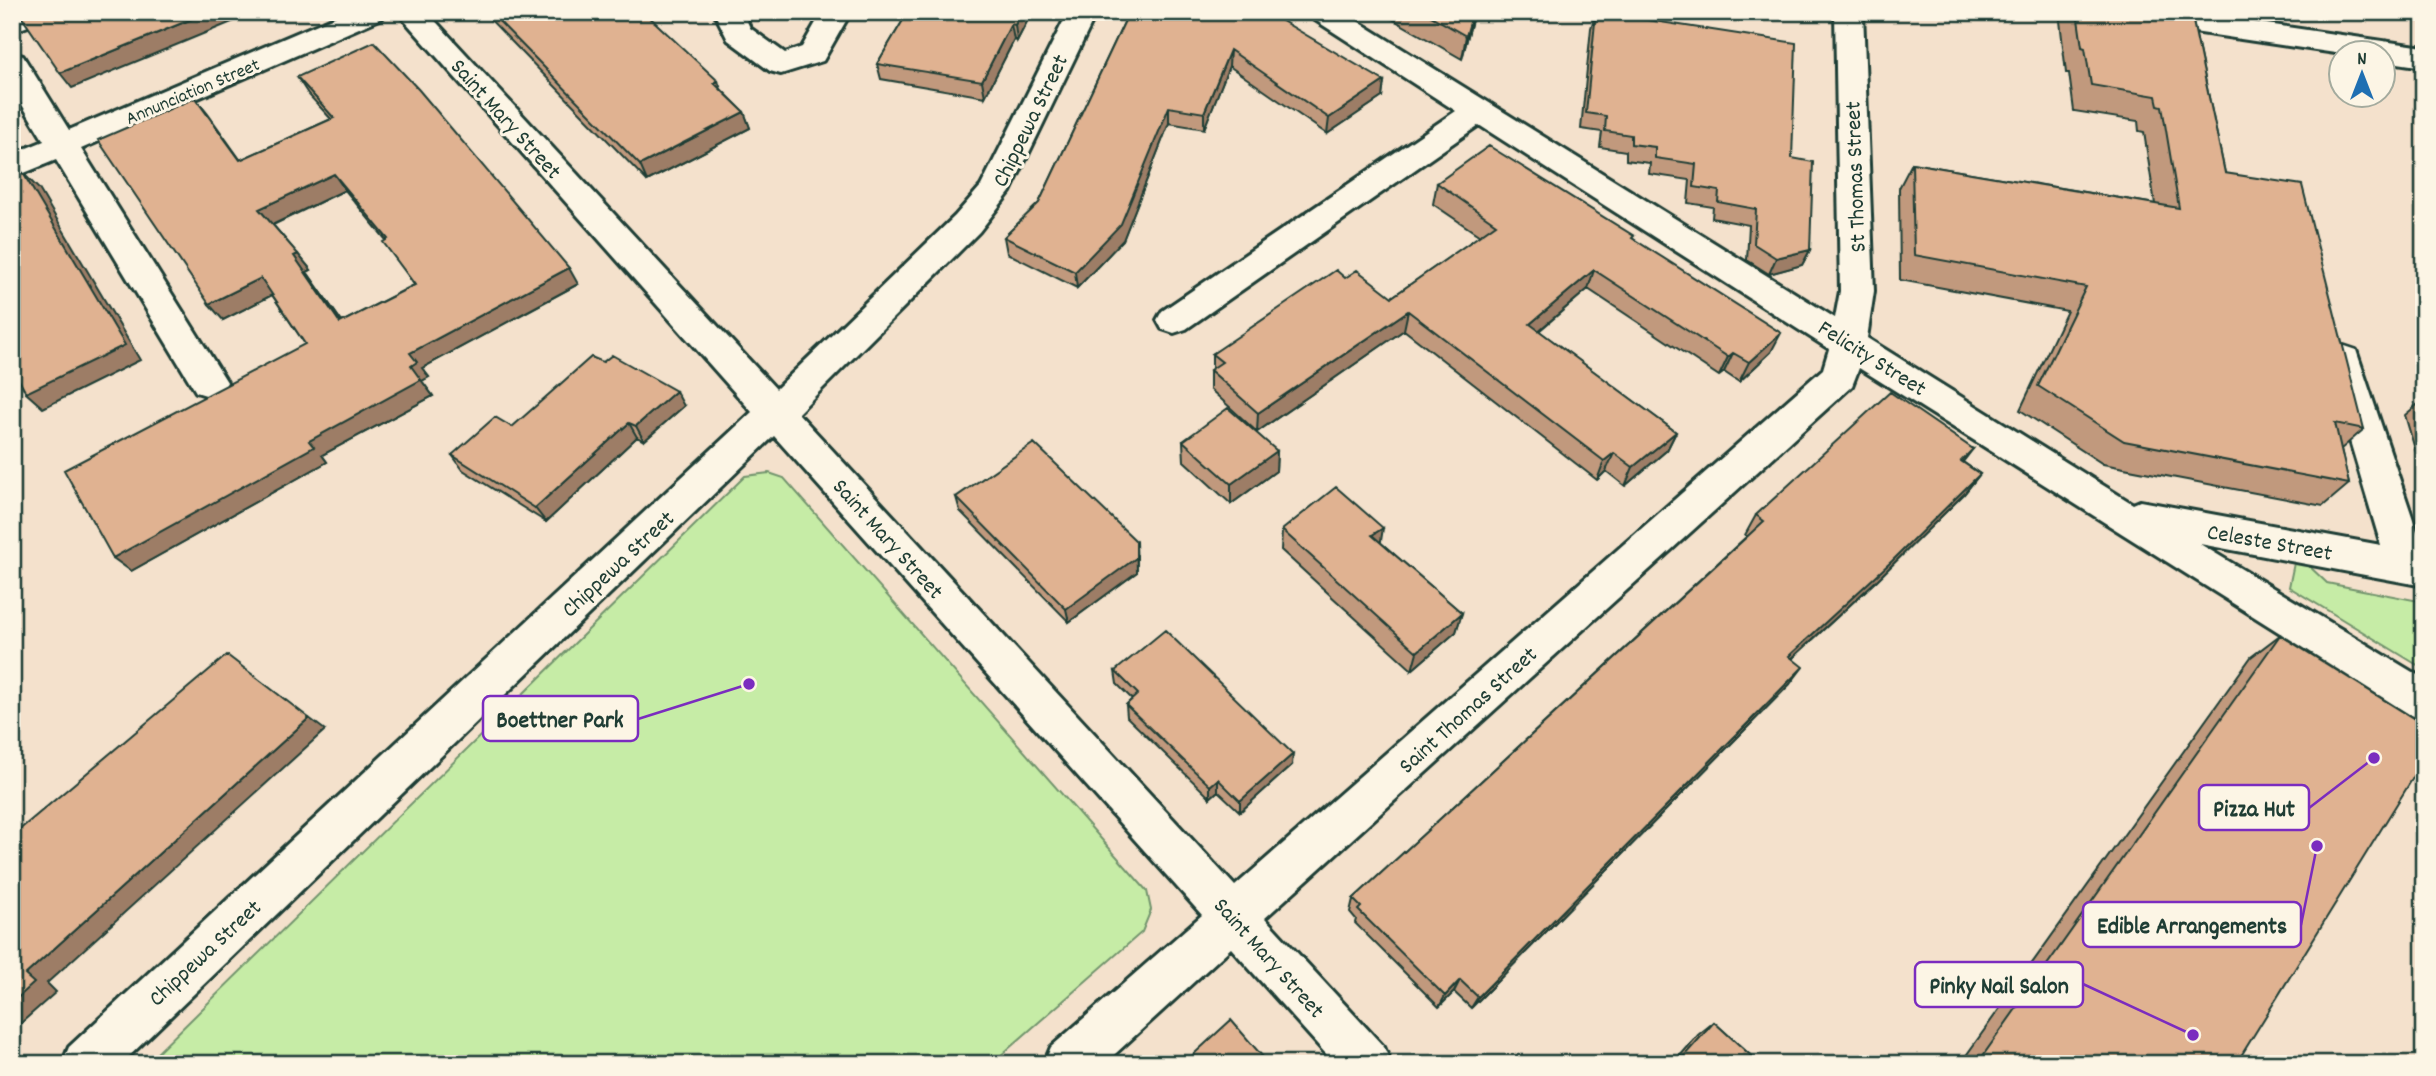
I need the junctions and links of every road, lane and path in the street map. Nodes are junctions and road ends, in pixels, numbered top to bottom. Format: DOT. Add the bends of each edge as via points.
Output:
graph roads {
  1 [pos="40,12"];
  2 [pos="372,12"];
  3 [pos="411,12"];
  4 [pos="727,12"];
  5 [pos="837,12"];
  6 [pos="1083,12"];
  7 [pos="1322,12"];
  8 [pos="1849,12"];
  9 [pos="2119,12"];
  10 [pos="12,23"];
  11 [pos="2424,57"];
  12 [pos="12,63"];
  13 [pos="1479,110"];
  14 [pos="63,145"];
  15 [pos="12,167"];
  16 [pos="1174,320"];
  17 [pos="2337,338"];
  18 [pos="1849,342"];
  19 [pos="209,382"];
  20 [pos="775,413"];
  21 [pos="2117,513"];
  22 [pos="2415,567"];
  23 [pos="2424,701"];
  24 [pos="1234,917"];
  25 [pos="86,1064"];
  26 [pos="1068,1064"];
  27 [pos="1367,1064"];
  1 -- 10 [label="street"];
  2 -- 14 [label="street, Annunciation Street"];
  3 -- 20 [label="street, Saint Mary Street"];
  4 -- 5 [label="street" via="738,33 781,64 813,54"];
  6 -- 20 [label="street, Chippewa Street" via="994,192"];
  7 -- 13 [label="street, Felicity Street"];
  8 -- 18 [label="street, St Thomas Street" via="1857,291"];
  9 -- 11 [label="street"];
  12 -- 14 [label="street"];
  13 -- 16 [label="street"];
  13 -- 18 [label="street, Felicity Street"];
  14 -- 15 [label="street, Annunciation Street"];
  14 -- 19 [label="street"];
  17 -- 22 [label="street"];
  18 -- 21 [label="street, Felicity Street"];
  18 -- 24 [label="street, Saint Thomas Street" via="1839,376"];
  20 -- 24 [label="street, Saint Mary Street"];
  20 -- 25 [label="street, Chippewa Street"];
  21 -- 22 [label="street, Celeste Street"];
  21 -- 23 [label="street, Felicity Street"];
  24 -- 26 [label="street, Saint Thomas Street"];
  24 -- 27 [label="street, Saint Mary Street"];
}
